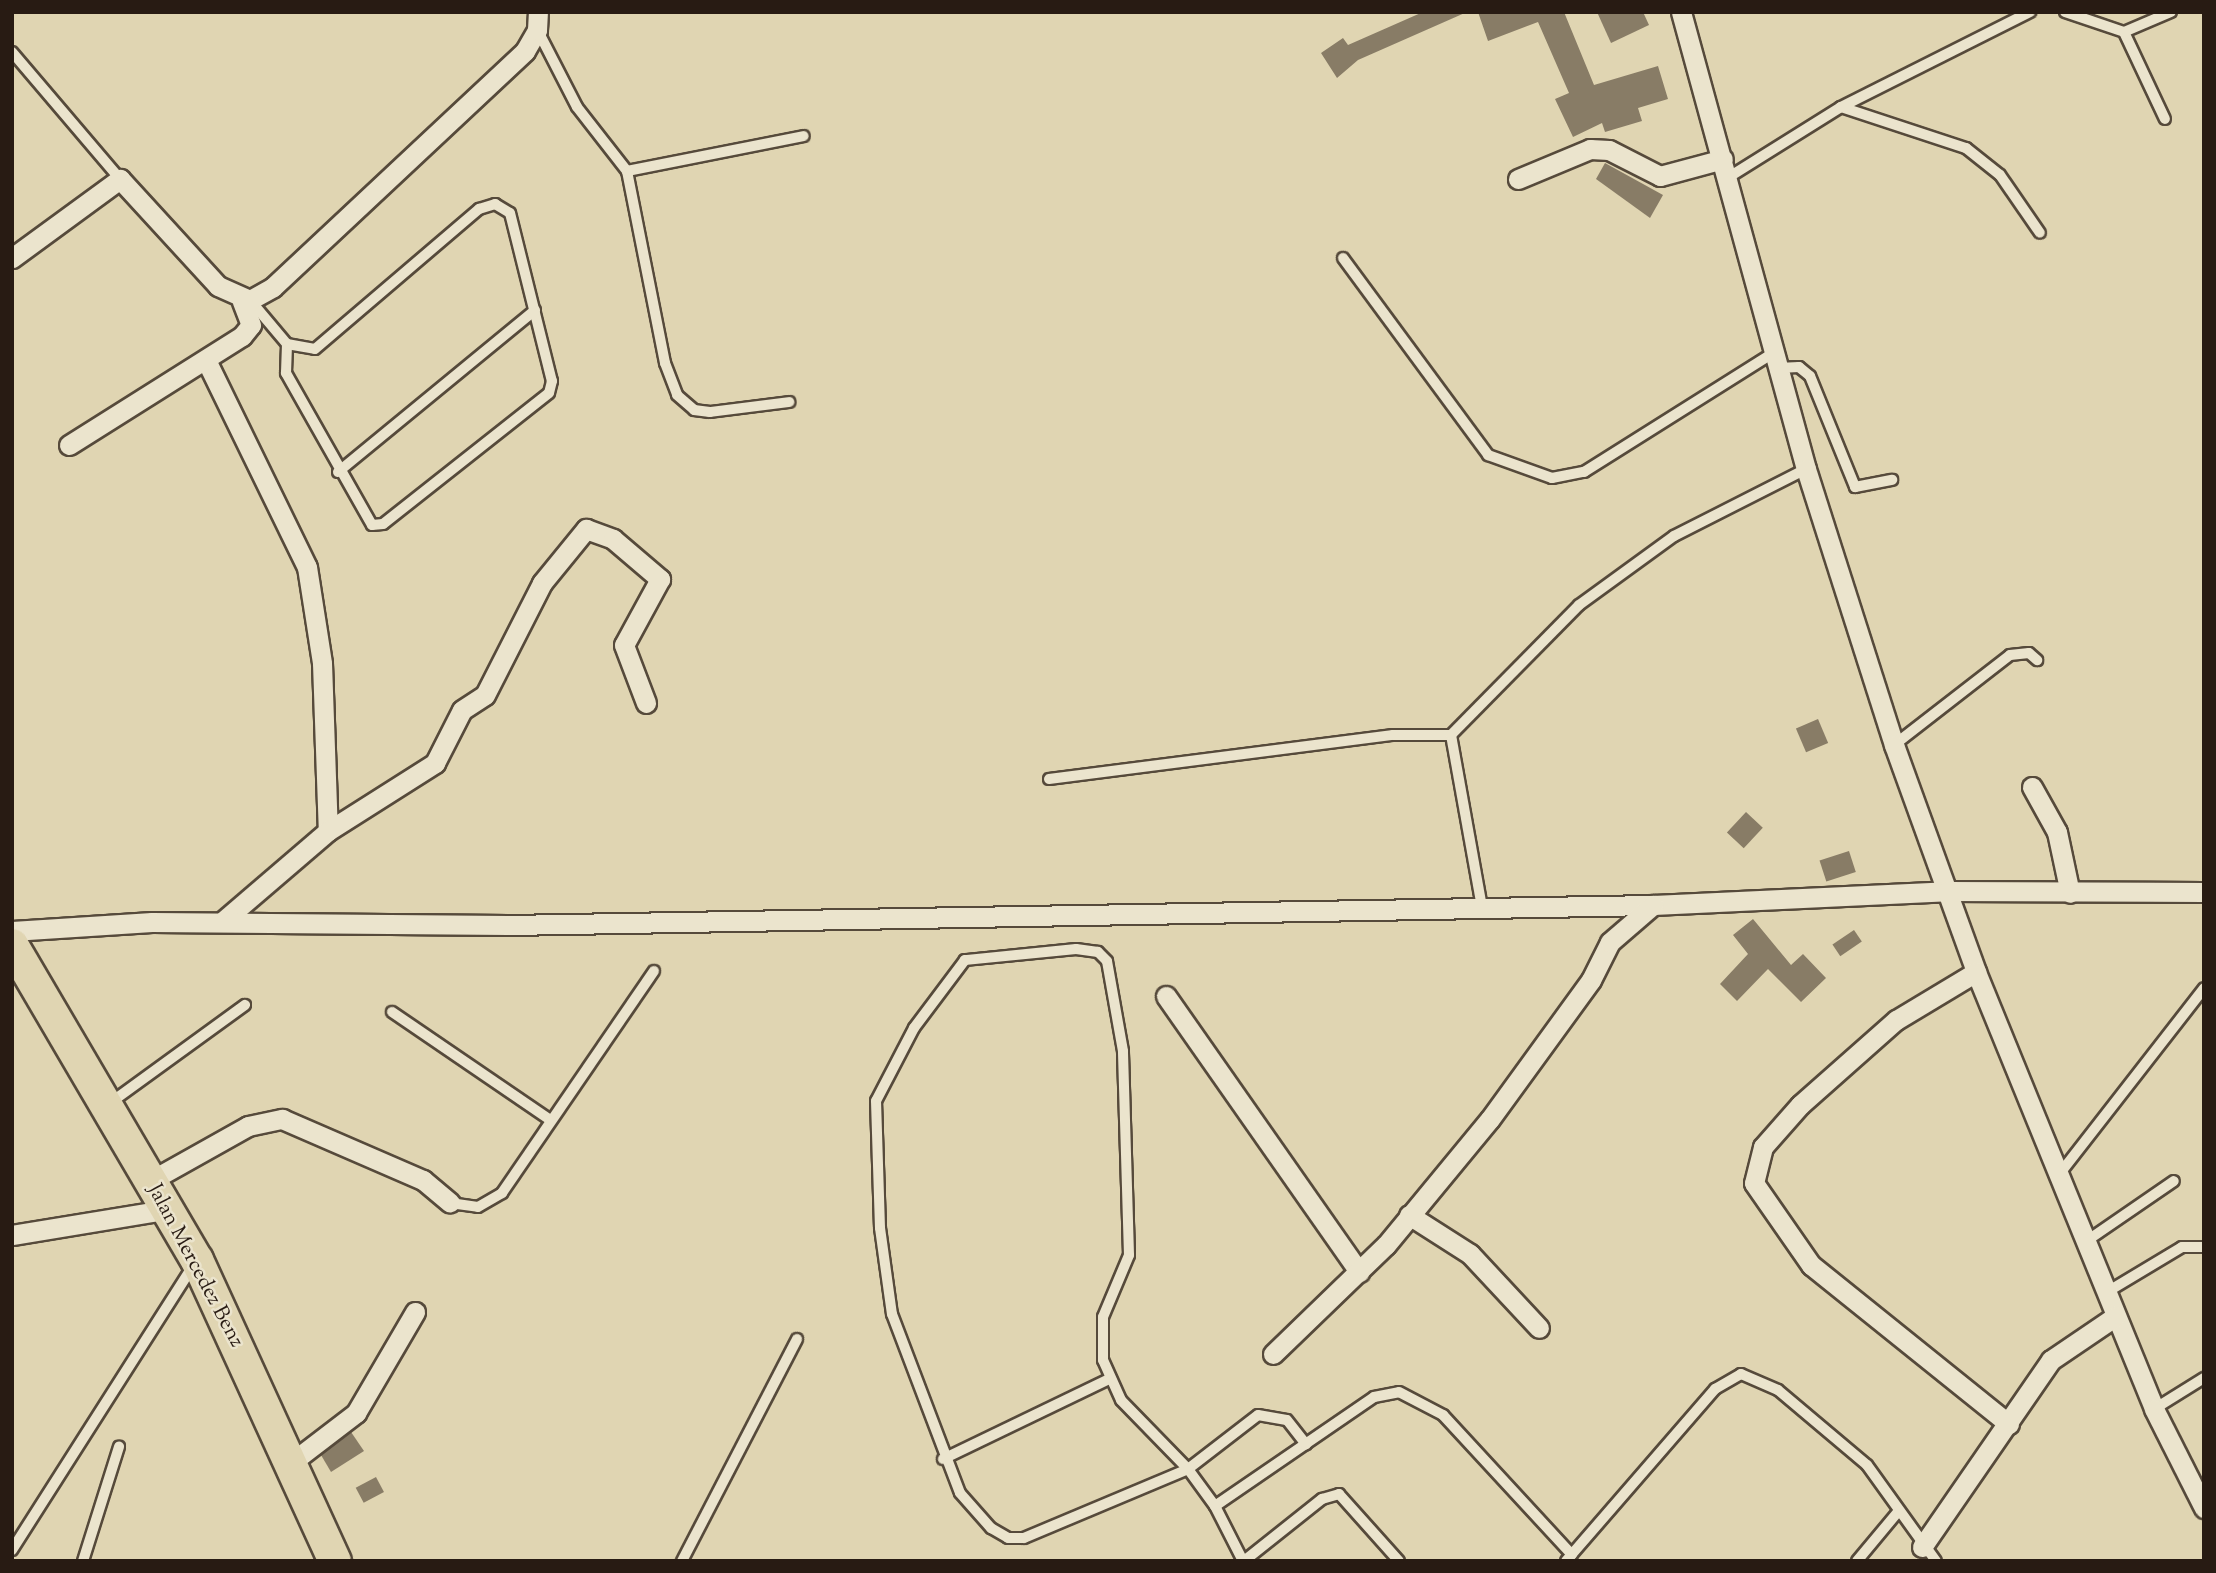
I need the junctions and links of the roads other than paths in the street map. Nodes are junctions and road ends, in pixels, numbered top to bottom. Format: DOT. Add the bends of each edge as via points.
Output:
graph roads {
  1 [pos="1681,12"];
  2 [pos="2030,12"];
  3 [pos="2065,12"];
  4 [pos="2171,12"];
  5 [pos="538,21"];
  6 [pos="2124,32"];
  7 [pos="12,52"];
  8 [pos="1841,107"];
  9 [pos="2165,119"];
  10 [pos="804,136"];
  11 [pos="1726,168"];
  12 [pos="626,171"];
  13 [pos="120,179"];
  14 [pos="1518,180"];
  15 [pos="2040,233"];
  16 [pos="12,257"];
  17 [pos="1343,258"];
  18 [pos="246,300"];
  19 [pos="535,310"];
  20 [pos="287,344"];
  21 [pos="206,360"];
  22 [pos="1775,360"];
  23 [pos="789,402"];
  24 [pos="69,445"];
  25 [pos="1806,469"];
  26 [pos="338,472"];
  27 [pos="1892,480"];
  28 [pos="2037,660"];
  29 [pos="646,703"];
  30 [pos="1451,735"];
  31 [pos="1894,746"];
  32 [pos="1049,779"];
  33 [pos="2032,787"];
  34 [pos="328,831"];
  35 [pos="1947,891"];
  36 [pos="2070,892"];
  37 [pos="2204,892"];
  38 [pos="1653,905"];
  39 [pos="1482,907"];
  40 [pos="223,921"];
  41 [pos="16,956"];
  42 [pos="654,971"];
  43 [pos="1976,972"];
  44 [pos="2204,988"];
  45 [pos="1166,996"];
  46 [pos="245,1006"];
  47 [pos="392,1012"];
  48 [pos="105,1107"];
  49 [pos="550,1119"];
  50 [pos="2061,1172"];
  51 [pos="150,1181"];
  52 [pos="2174,1181"];
  53 [pos="450,1203"];
  54 [pos="165,1210"];
  55 [pos="1409,1215"];
  56 [pos="12,1235"];
  57 [pos="2088,1240"];
  58 [pos="2204,1247"];
  59 [pos="197,1260"];
  60 [pos="1359,1272"];
  61 [pos="2107,1292"];
  62 [pos="415,1312"];
  63 [pos="2116,1316"];
  64 [pos="1539,1328"];
  65 [pos="797,1339"];
  66 [pos="1273,1354"];
  67 [pos="2204,1378"];
  68 [pos="1109,1379"];
  69 [pos="2154,1409"];
  70 [pos="2009,1424"];
  71 [pos="1306,1444"];
  72 [pos="119,1447"];
  73 [pos="943,1459"];
  74 [pos="292,1462"];
  75 [pos="1188,1469"];
  76 [pos="1215,1506"];
  77 [pos="2204,1508"];
  78 [pos="1897,1513"];
  79 [pos="12,1549"];
  80 [pos="1929,1554"];
  81 [pos="1569,1558"];
  82 [pos="83,1561"];
  83 [pos="335,1561"];
  84 [pos="682,1561"];
  85 [pos="1244,1561"];
  86 [pos="1399,1561"];
  87 [pos="1857,1561"];
  1 -- 11 [label="street"];
  2 -- 8 [label="lane"];
  3 -- 6 [label="lane"];
  4 -- 6 [label="lane"];
  5 -- 12 [label="lane" via="578,107"];
  5 -- 18 [label="street" via="525,51 283,278"];
  6 -- 9 [label="lane"];
  7 -- 13 [label="lane"];
  8 -- 11 [label="lane"];
  8 -- 15 [label="lane" via="1966,148 2000,175"];
  10 -- 12 [label="lane"];
  11 -- 14 [label="street" via="1660,176 1609,149 1590,149"];
  11 -- 22 [label="street"];
  12 -- 23 [label="lane" via="677,395 694,410 710,412"];
  13 -- 16 [label="street"];
  13 -- 18 [label="street" via="218,286"];
  17 -- 22 [label="lane" via="1488,455 1552,478 1584,472"];
  18 -- 20 [label="lane"];
  18 -- 21 [label="street" via="250,327"];
  19 -- 20 [label="lane" via="510,213 495,204 479,209 315,349"];
  19 -- 26 [label="lane"];
  19 -- 26 [label="lane" via="551,373 549,393 383,524 365,521"];
  20 -- 26 [label="lane" via="286,373"];
  21 -- 24 [label="street"];
  21 -- 34 [label="street" via="307,567 322,663"];
  22 -- 25 [label="street"];
  22 -- 27 [label="lane" via="1799,367 1810,376 1855,487"];
  25 -- 30 [label="lane" via="1674,536 1580,605"];
  25 -- 31 [label="street"];
  28 -- 31 [label="lane" via="2029,653 2010,655"];
  29 -- 34 [label="street" via="624,645 660,579 613,539 586,529 541,583 485,695 462,710 435,763"];
  30 -- 32 [label="lane" via="1393,735"];
  30 -- 39 [label="lane"];
  31 -- 35 [label="street"];
  33 -- 36 [label="street" via="2057,832"];
  34 -- 40 [label="street"];
  35 -- 36 [label="street"];
  35 -- 38 [label="street"];
  35 -- 43 [label="street"];
  36 -- 37 [label="street"];
  38 -- 39 [label="street"];
  38 -- 55 [label="street" via="1610,942 1591,980 1490,1119"];
  39 -- 40 [label="street" via="508,925"];
  40 -- 41 [label="street"];
  41 -- 48 [label="main road, Jalan Mercedez Benz"];
  42 -- 49 [label="lane"];
  43 -- 50 [label="street"];
  43 -- 70 [label="street" via="1896,1020 1800,1105 1763,1147 1754,1184 1811,1265"];
  44 -- 50 [label="lane"];
  45 -- 60 [label="street"];
  46 -- 48 [label="lane"];
  47 -- 49 [label="lane"];
  48 -- 51 [label="main road, Jalan Mercedez Benz"];
  49 -- 53 [label="lane" via="493,1202"];
  50 -- 57 [label="street"];
  51 -- 53 [label="street" via="248,1126 282,1119 423,1180"];
  51 -- 54 [label="main road, Jalan Mercedez Benz"];
  52 -- 57 [label="lane"];
  54 -- 56 [label="street"];
  54 -- 59 [label="main road, Jalan Mercedez Benz"];
  55 -- 60 [label="street"];
  55 -- 64 [label="street" via="1470,1254"];
  57 -- 61 [label="street"];
  58 -- 61 [label="lane" via="2182,1247"];
  59 -- 74 [label="main road, Jalan Mercedez Benz"];
  59 -- 79 [label="lane"];
  60 -- 66 [label="street"];
  61 -- 63 [label="street"];
  62 -- 74 [label="street" via="356,1413"];
  63 -- 69 [label="street"];
  63 -- 70 [label="street" via="2058,1352"];
  65 -- 84 [label="lane"];
  67 -- 69 [label="lane"];
  68 -- 73 [label="lane"];
  68 -- 73 [label="lane" via="1102,1317 1129,1255 1123,1051 1114,979 1107,961 1088,950 965,960 952,970 901,1049 876,1101 886,1287"];
  68 -- 75 [label="lane"];
  69 -- 77 [label="street"];
  70 -- 80 [label="street"];
  71 -- 75 [label="lane" via="1287,1420 1263,1414"];
  71 -- 76 [label="lane"];
  71 -- 81 [label="lane" via="1374,1397 1399,1392 1418,1398 1443,1415"];
  72 -- 82 [label="lane"];
  73 -- 75 [label="lane" via="974,1510 1008,1538 1052,1529"];
  74 -- 83 [label="main road, Jalan Mercedez Benz"];
  75 -- 76 [label="lane"];
  76 -- 85 [label="lane"];
  78 -- 80 [label="lane"];
  78 -- 81 [label="lane" via="1867,1465 1778,1390 1741,1374 1715,1389"];
  78 -- 87 [label="lane"];
  85 -- 86 [label="lane" via="1322,1499 1339,1494"];
}
